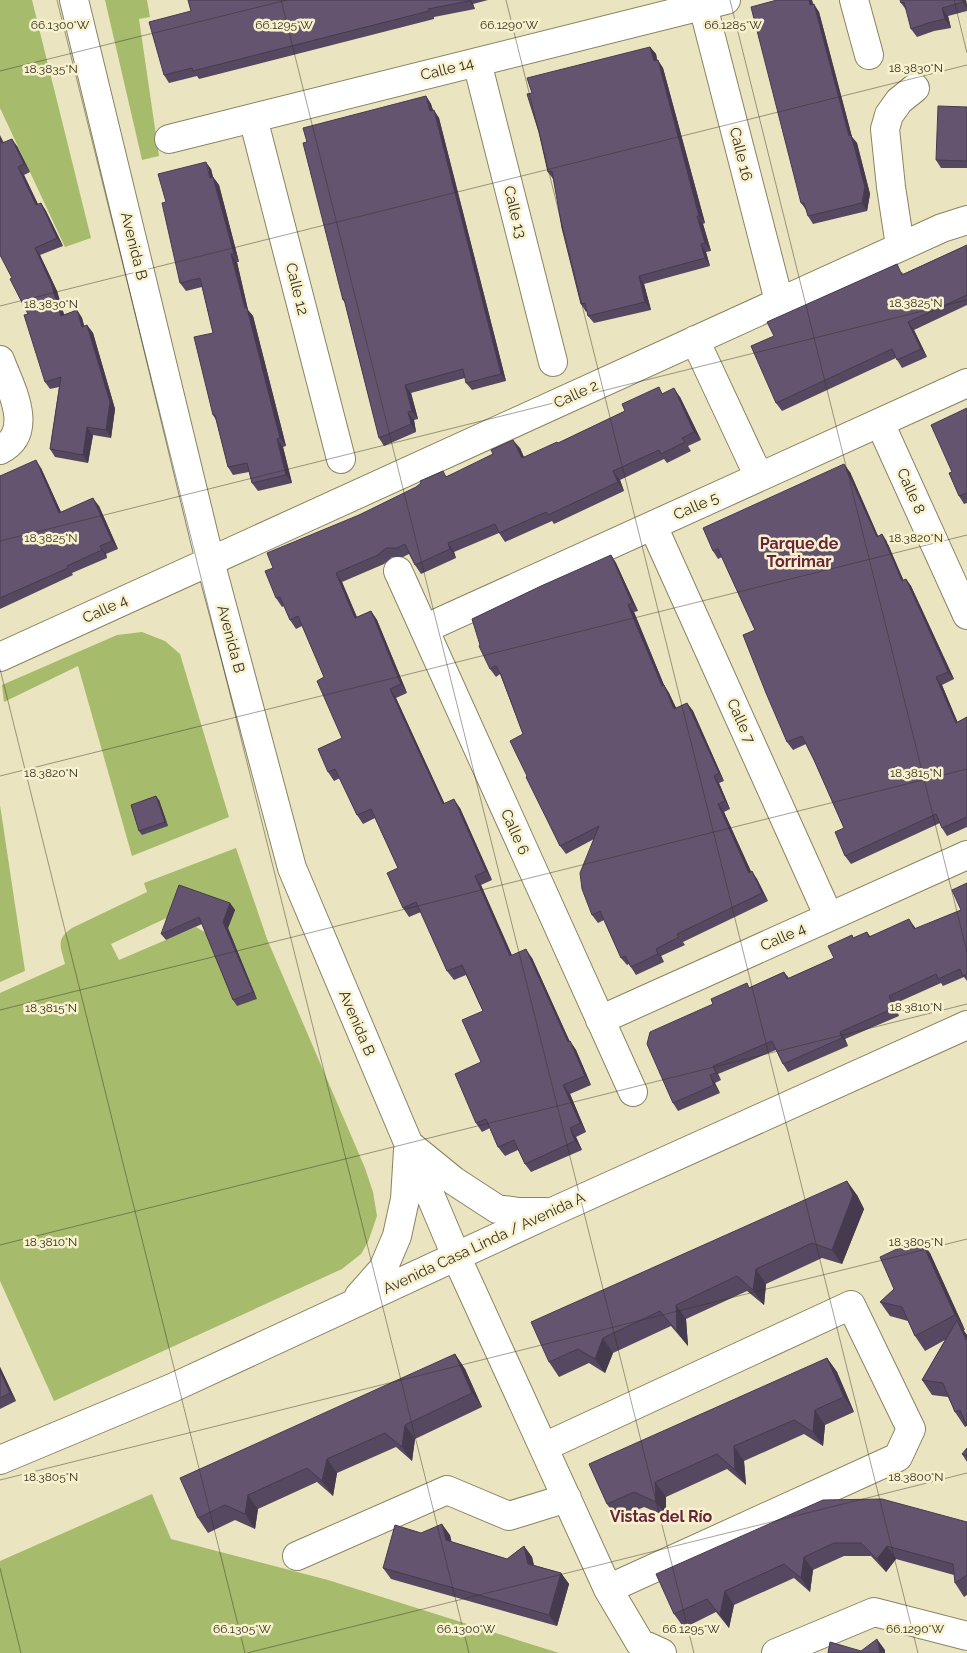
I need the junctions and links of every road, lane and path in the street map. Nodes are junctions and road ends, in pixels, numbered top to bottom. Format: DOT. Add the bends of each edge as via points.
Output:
graph roads {
  1 [pos="74,0"];
  2 [pos="854,0"];
  3 [pos="714,3"];
  4 [pos="869,55"];
  5 [pos="476,62"];
  6 [pos="915,88"];
  7 [pos="253,118"];
  8 [pos="169,139"];
  9 [pos="954,224"];
  10 [pos="900,246"];
  11 [pos="779,301"];
  12 [pos="695,340"];
  13 [pos="0,360"];
  14 [pos="553,362"];
  15 [pos="967,383"];
  16 [pos="880,423"];
  17 [pos="0,450"];
  18 [pos="341,459"];
  19 [pos="760,477"];
  20 [pos="653,526"];
  21 [pos="210,561"];
  22 [pos="398,571"];
  23 [pos="967,615"];
  24 [pos="424,629"];
  25 [pos="0,657"];
  26 [pos="967,855"];
  27 [pos="829,917"];
  28 [pos="600,1020"];
  29 [pos="967,1025"];
  30 [pos="633,1092"];
  31 [pos="408,1143"];
  32 [pos="552,1212"];
  33 [pos="456,1256"];
  34 [pos="353,1302"];
  35 [pos="544,1447"];
  36 [pos="0,1460"];
  37 [pos="567,1498"];
  38 [pos="297,1556"];
  39 [pos="608,1589"];
  40 [pos="967,1636"];
  41 [pos="662,1653"];
  42 [pos="776,1653"];
  1 -- 21 [label="street, Avenida B"];
  2 -- 4 [label="street"];
  3 -- 5 [label="street, Calle 14"];
  3 -- 11 [label="street, Calle 16"];
  5 -- 7 [label="street, Calle 14"];
  5 -- 14 [label="street, Calle 13"];
  6 -- 10 [label="street" via="899,101 889,115 885,129"];
  7 -- 8 [label="street, Calle 14"];
  7 -- 18 [label="street, Calle 12"];
  9 -- 10 [label="street, Calle 2"];
  10 -- 11 [label="street, Calle 2"];
  11 -- 12 [label="street, Calle 2"];
  12 -- 19 [label="street"];
  12 -- 21 [label="street, Calle 2"];
  13 -- 17 [label="street" via="19,422 15,436"];
  15 -- 16 [label="street, Calle 5"];
  16 -- 19 [label="street, Calle 5"];
  16 -- 23 [label="street, Calle 8"];
  19 -- 20 [label="street, Calle 5"];
  20 -- 24 [label="street, Calle 5"];
  20 -- 27 [label="street, Calle 7"];
  21 -- 25 [label="street, Calle 4"];
  21 -- 31 [label="street, Avenida B" via="292,868"];
  22 -- 24 [label="street, Calle 6"];
  24 -- 28 [label="street, Calle 6"];
  26 -- 27 [label="street, Calle 4"];
  27 -- 28 [label="street, Calle 4"];
  28 -- 30 [label="street, Calle 6"];
  29 -- 32 [label="street, Avenida Casa Linda / Avenida A"];
  31 -- 32 [label="street" via="454,1181 497,1209"];
  31 -- 33 [label="street, Avenida B"];
  31 -- 34 [label="street" via="405,1199 397,1236 383,1269"];
  32 -- 33 [label="street, Avenida Casa Linda / Avenida A"];
  33 -- 34 [label="street, Avenida Casa Linda / Avenida A"];
  33 -- 35 [label="street, Avenida B"];
  34 -- 36 [label="street, Avenida Casa Linda / Avenida A" via="172,1388"];
  35 -- 37 [label="street, Avenida B"];
  35 -- 39 [label="street" via="851,1305 911,1429 898,1457"];
  37 -- 38 [label="street" via="509,1516 447,1490"];
  37 -- 39 [label="street, Avenida B"];
  39 -- 41 [label="street, Avenida B" via="640,1643"];
  40 -- 42 [label="street" via="874,1612"];
}
